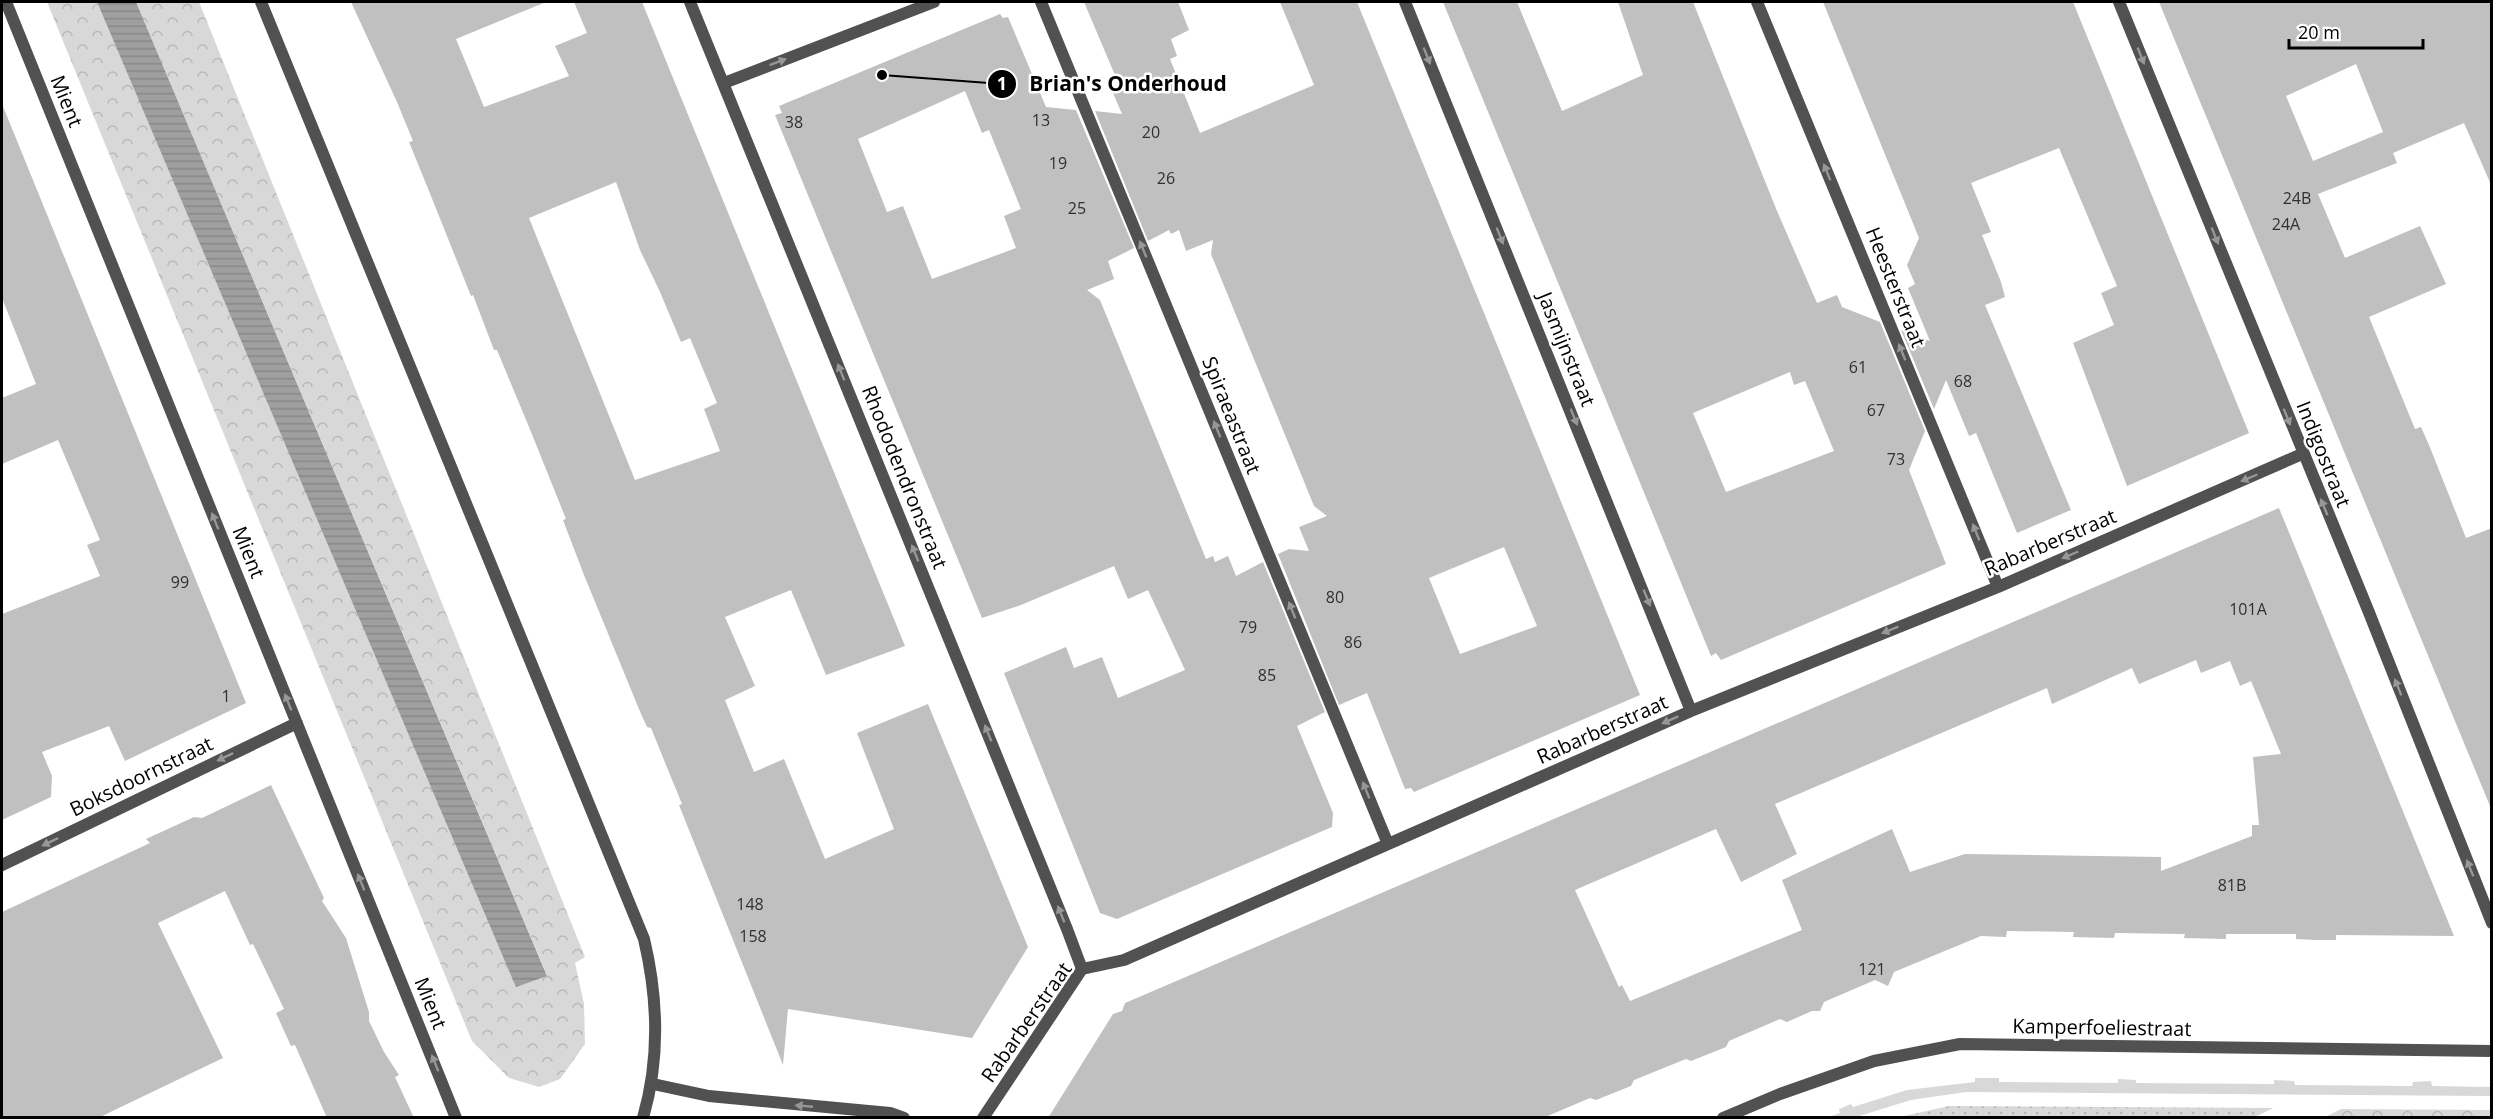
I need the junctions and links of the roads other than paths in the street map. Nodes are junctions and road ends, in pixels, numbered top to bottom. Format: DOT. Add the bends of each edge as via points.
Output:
graph roads {
  1 [pos="6,2"];
  2 [pos="261,2"];
  3 [pos="690,2"];
  4 [pos="934,2"];
  5 [pos="1041,2"];
  6 [pos="1405,2"];
  7 [pos="1757,2"];
  8 [pos="2119,2"];
  9 [pos="724,83"];
  10 [pos="2302,454"];
  11 [pos="1998,586"];
  12 [pos="1691,711"];
  13 [pos="297,723"];
  14 [pos="1388,844"];
  15 [pos="2,865"];
  16 [pos="2492,923"];
  17 [pos="1082,969"];
  18 [pos="2492,1051"];
  19 [pos="653,1084"];
  20 [pos="456,1118"];
  21 [pos="643,1118"];
  22 [pos="904,1118"];
  23 [pos="983,1118"];
  24 [pos="1723,1118"];
  13 -- 1 [label="street, Mient, one-way"];
  2 -- 19 [label="street" via="644,939 655,1011"];
  3 -- 9 [label="street, Rhododendronstraat"];
  9 -- 4 [label="street, one-way"];
  14 -- 5 [label="street, Spiraeastraat, one-way"];
  6 -- 12 [label="street, Jasmijnstraat, one-way"];
  11 -- 7 [label="street, Heesterstraat, one-way"];
  8 -- 10 [label="street, Indigostraat, one-way"];
  17 -- 9 [label="street, Rhododendronstraat, one-way"];
  10 -- 11 [label="street, Rabarberstraat, one-way"];
  16 -- 10 [label="street, Indigostraat, one-way"];
  11 -- 12 [label="street, Rabarberstraat, one-way"];
  12 -- 14 [label="street, Rabarberstraat, one-way"];
  13 -- 15 [label="street, Boksdoornstraat, one-way"];
  20 -- 13 [label="street, Mient, one-way"];
  14 -- 17 [label="street, Rabarberstraat" via="1124,960"];
  17 -- 23 [label="street, Rabarberstraat"];
  18 -- 24 [label="street, Kamperfoeliestraat" via="1960,1044 1874,1061"];
  19 -- 21 [label="street"];
  22 -- 19 [label="street, one-way" via="890,1113 709,1096"];
}
